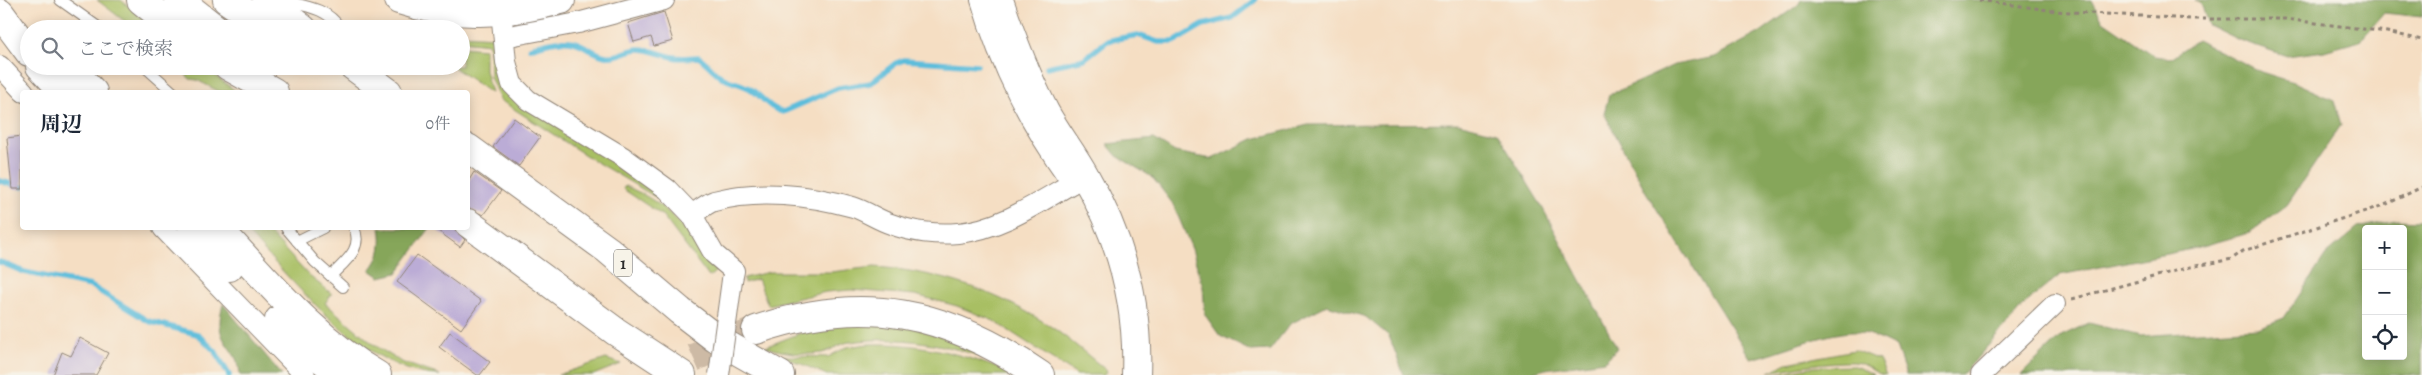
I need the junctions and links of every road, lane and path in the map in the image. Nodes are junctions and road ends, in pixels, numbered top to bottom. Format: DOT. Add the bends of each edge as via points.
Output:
graph roads {
  1 [pos="60,0"];
  2 [pos="141,0"];
  3 [pos="179,0"];
  4 [pos="228,0"];
  5 [pos="266,0"];
  6 [pos="279,0"];
  7 [pos="399,0"];
  8 [pos="561,0"];
  9 [pos="664,0"];
  10 [pos="980,0"];
  11 [pos="999,0"];
  12 [pos="1979,0"];
  13 [pos="0,5"];
  14 [pos="0,13"];
  15 [pos="501,16"];
  16 [pos="88,20"];
  17 [pos="166,20"];
  18 [pos="205,20"];
  19 [pos="257,20"];
  20 [pos="292,20"];
  21 [pos="333,20"];
  22 [pos="20,22"];
  23 [pos="20,40"];
  24 [pos="2422,40"];
  25 [pos="0,66"];
  26 [pos="48,75"];
  27 [pos="77,75"];
  28 [pos="154,75"];
  29 [pos="244,75"];
  30 [pos="275,75"];
  31 [pos="13,88"];
  32 [pos="62,90"];
  33 [pos="91,90"];
  34 [pos="171,90"];
  35 [pos="270,90"];
  36 [pos="294,90"];
  37 [pos="470,149"];
  38 [pos="1079,179"];
  39 [pos="2422,187"];
  40 [pos="692,215"];
  41 [pos="470,224"];
  42 [pos="165,230"];
  43 [pos="194,230"];
  44 [pos="220,230"];
  45 [pos="288,230"];
  46 [pos="319,230"];
  47 [pos="355,230"];
  48 [pos="297,241"];
  49 [pos="331,276"];
  50 [pos="343,287"];
  51 [pos="2054,304"];
  52 [pos="756,330"];
  53 [pos="305,375"];
  54 [pos="341,375"];
  55 [pos="377,375"];
  56 [pos="682,375"];
  57 [pos="719,375"];
  58 [pos="780,375"];
  59 [pos="1040,375"];
  60 [pos="1136,375"];
  61 [pos="1981,375"];
  1 -- 16 [label="lane"];
  2 -- 17 [label="main road"];
  3 -- 18 [label="main road"];
  4 -- 19 [label="main road"];
  5 -- 20 [label="main road"];
  6 -- 21 [label="lane" via="326,12"];
  7 -- 15 [label="main road" via="441,12"];
  8 -- 15 [label="main road"];
  9 -- 15 [label="street" via="578,23"];
  10 -- 38 [label="street" via="1008,76 1044,142"];
  11 -- 38 [label="main road" via="1018,56"];
  12 -- 24 [label="path" via="2055,11 2191,19 2285,19 2387,32"];
  13 -- 22 [label="main road"];
  14 -- 23 [label="main road"];
  15 -- 40 [label="street" via="512,84 528,100 623,157 667,189"];
  25 -- 31 [label="street"];
  26 -- 32 [label="main road"];
  27 -- 33 [label="main road"];
  28 -- 34 [label="lane"];
  29 -- 35 [label="main road"];
  30 -- 36 [label="main road"];
  37 -- 58 [label="main road, 1" via="608,250 715,338"];
  38 -- 40 [label="street" via="992,225 959,233 929,233 892,225 855,208 827,201 774,196 737,196 712,202"];
  38 -- 60 [label="main road" via="1114,234 1130,288"];
  39 -- 51 [label="path" via="2387,204 2243,251 2232,259 2190,267"];
  40 -- 57 [label="street, bridge" via="714,254 734,271"];
  41 -- 56 [label="main road" via="615,331"];
  42 -- 53 [label="street"];
  43 -- 54 [label="main road" via="280,321"];
  44 -- 55 [label="main road" via="314,327"];
  45 -- 48 [label="lane"];
  46 -- 48 [label="lane"];
  47 -- 49 [label="lane" via="357,245 352,255"];
  48 -- 49 [label="lane"];
  49 -- 50 [label="lane"];
  51 -- 61 [label="street"];
  52 -- 59 [label="main road" via="827,312 855,310 912,316 966,333"];
}
